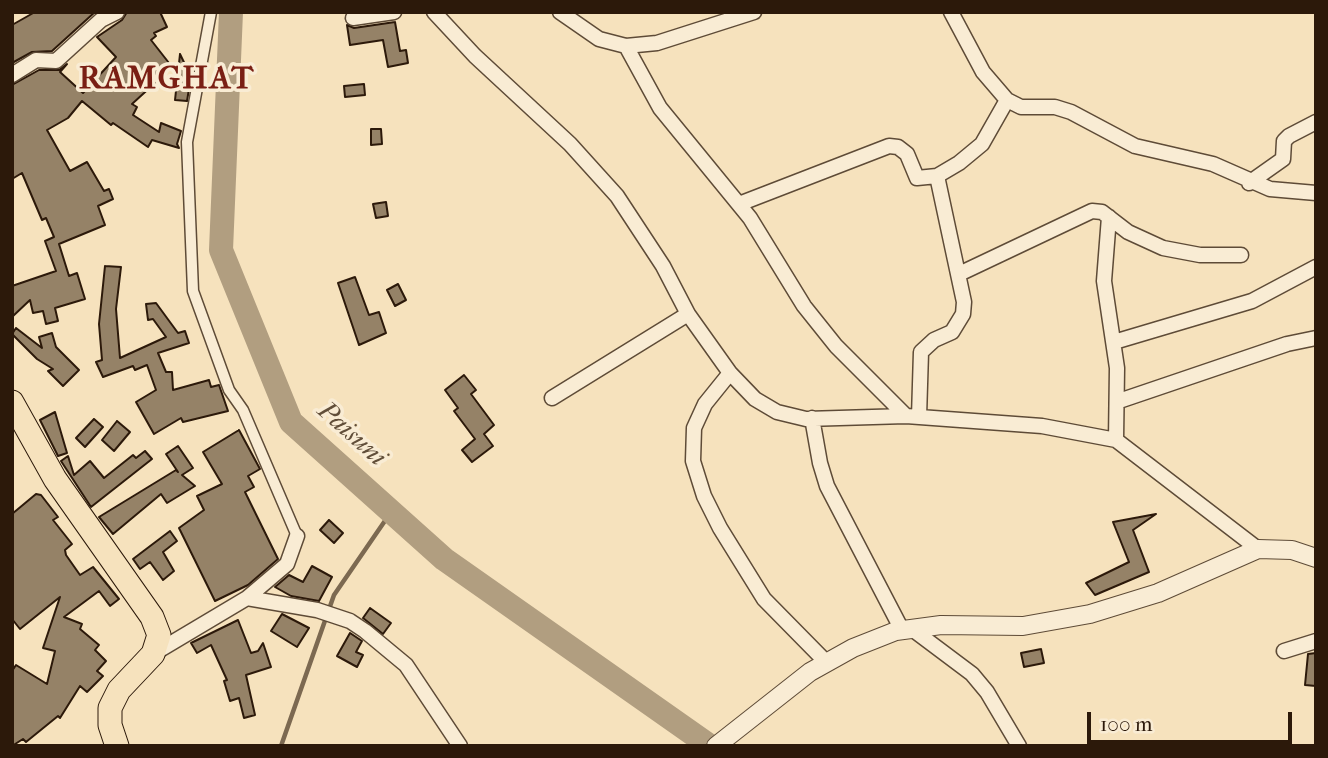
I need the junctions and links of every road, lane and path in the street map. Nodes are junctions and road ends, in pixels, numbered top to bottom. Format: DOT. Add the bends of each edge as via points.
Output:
graph roads {
  1 [pos="117,12"];
  2 [pos="211,12"];
  3 [pos="394,12"];
  4 [pos="434,12"];
  5 [pos="560,12"];
  6 [pos="706,12"];
  7 [pos="754,12"];
  8 [pos="951,12"];
  9 [pos="353,18"];
  10 [pos="727,21"];
  11 [pos="626,46"];
  12 [pos="12,75"];
  13 [pos="1007,100"];
  14 [pos="1316,122"];
  15 [pos="937,176"];
  16 [pos="1249,183"];
  17 [pos="1316,193"];
  18 [pos="739,204"];
  19 [pos="1108,217"];
  20 [pos="1241,255"];
  21 [pos="1316,267"];
  22 [pos="959,274"];
  23 [pos="688,314"];
  24 [pos="1316,338"];
  25 [pos="1114,342"];
  26 [pos="730,373"];
  27 [pos="552,398"];
  28 [pos="1119,401"];
  29 [pos="12,402"];
  30 [pos="912,416"];
  31 [pos="812,418"];
  32 [pos="1116,440"];
  33 [pos="297,536"];
  34 [pos="1258,550"];
  35 [pos="1316,558"];
  36 [pos="247,598"];
  37 [pos="907,629"];
  38 [pos="1316,641"];
  39 [pos="1284,651"];
  40 [pos="153,654"];
  41 [pos="826,662"];
  42 [pos="117,746"];
  43 [pos="460,746"];
  44 [pos="716,746"];
  45 [pos="1019,746"];
  1 -- 12 [label="street" via="101,20 56,61 36,61"];
  2 -- 33 [label="street" via="187,142 192,291 229,390 243,410"];
  3 -- 9 [label="street"];
  4 -- 23 [label="street" via="617,196"];
  5 -- 11 [label="street" via="599,38"];
  6 -- 10 [label="street"];
  7 -- 10 [label="street"];
  8 -- 13 [label="street" via="983,72"];
  10 -- 11 [label="street" via="657,43"];
  11 -- 18 [label="street" via="660,108"];
  13 -- 15 [label="street" via="982,144"];
  13 -- 16 [label="street" via="1021,107 1071,112 1117,139 1213,164"];
  14 -- 16 [label="street" via="1284,141 1283,159"];
  15 -- 18 [label="street" via="917,178 907,154 889,146"];
  15 -- 22 [label="street"];
  16 -- 17 [label="street"];
  18 -- 30 [label="street" via="804,306 836,346"];
  19 -- 20 [label="street" via="1163,248 1200,255"];
  19 -- 22 [label="street" via="1091,211 1077,216"];
  19 -- 25 [label="street" via="1104,281"];
  21 -- 25 [label="street" via="1252,301"];
  22 -- 30 [label="street" via="963,314 952,332 921,352"];
  23 -- 26 [label="street"];
  23 -- 27 [label="street"];
  24 -- 28 [label="street"];
  25 -- 28 [label="street"];
  26 -- 31 [label="street" via="755,399 777,412"];
  26 -- 41 [label="street" via="705,404 694,428 693,461 704,496 764,599"];
  28 -- 32 [label="street"];
  29 -- 40 [label="highway" via="55,478 152,617 159,635"];
  30 -- 31 [label="street"];
  30 -- 32 [label="street" via="1042,426"];
  31 -- 37 [label="street" via="827,486"];
  32 -- 34 [label="street"];
  33 -- 36 [label="street" via="287,564"];
  34 -- 35 [label="street" via="1292,550"];
  34 -- 37 [label="street" via="1158,593 1090,614 1023,626"];
  36 -- 40 [label="street"];
  36 -- 43 [label="street" via="317,610 350,621 406,665"];
  37 -- 41 [label="street"];
  37 -- 45 [label="street" via="972,674"];
  38 -- 39 [label="street"];
  40 -- 42 [label="highway" via="119,690 110,708"];
  41 -- 44 [label="street"];
}
